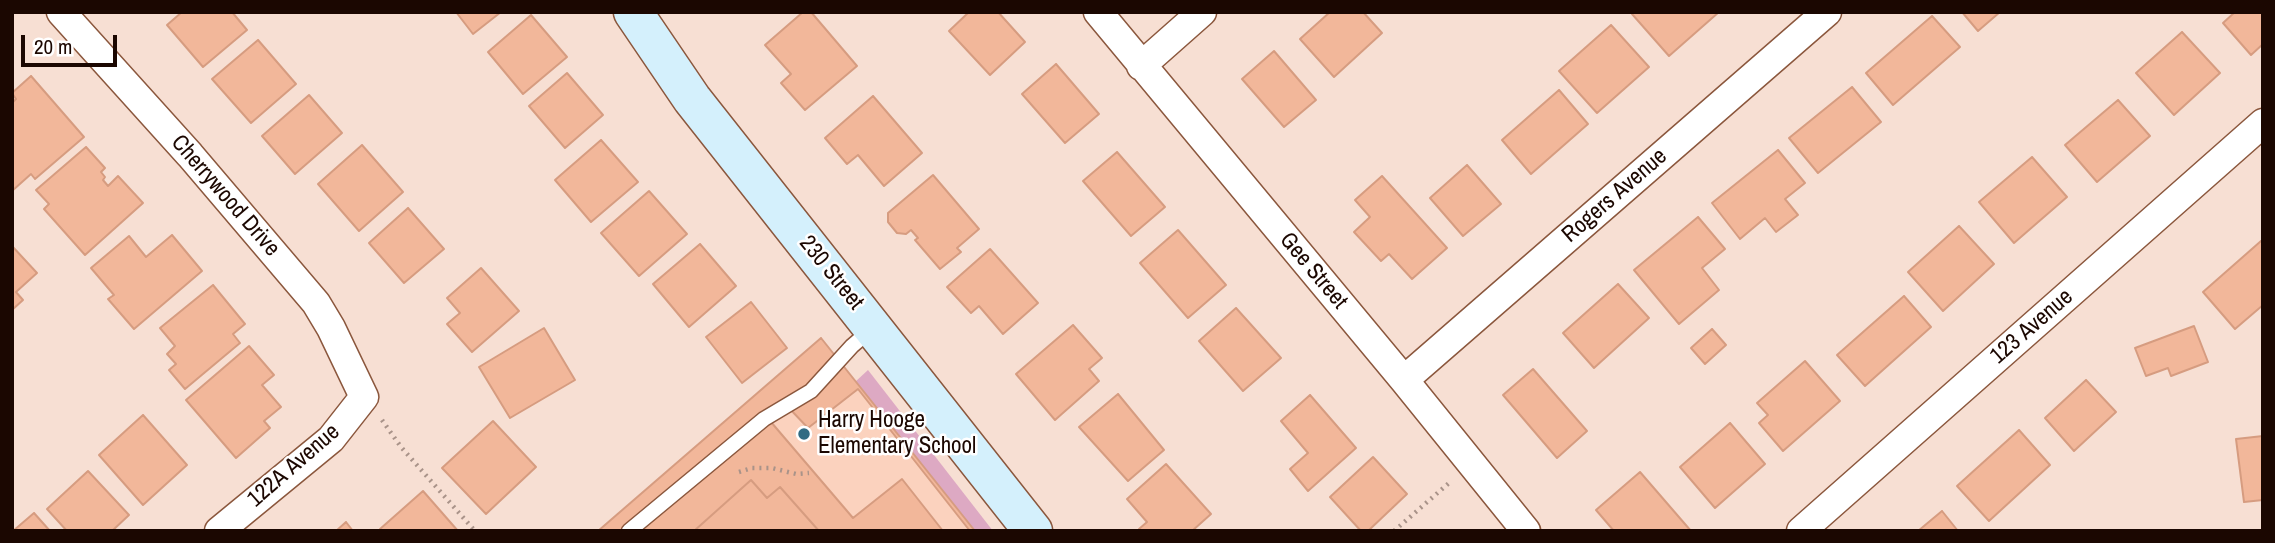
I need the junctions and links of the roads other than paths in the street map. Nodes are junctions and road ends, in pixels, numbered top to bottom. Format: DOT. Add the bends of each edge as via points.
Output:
graph roads {
  1 [pos="61,12"];
  2 [pos="633,12"];
  3 [pos="1098,12"];
  4 [pos="1202,12"];
  5 [pos="1827,12"];
  6 [pos="1141,66"];
  7 [pos="2263,123"];
  8 [pos="874,327"];
  9 [pos="1404,380"];
  10 [pos="364,397"];
  11 [pos="219,531"];
  12 [pos="629,531"];
  13 [pos="1034,531"];
  14 [pos="1526,531"];
  15 [pos="1801,531"];
  1 -- 10 [label="street, Cherrywood Drive" via="316,303"];
  2 -- 8 [label="street, 230 Street" via="692,99"];
  3 -- 6 [label="street, Gee Street"];
  4 -- 6 [label="street"];
  5 -- 9 [label="street, Rogers Avenue"];
  6 -- 9 [label="street, Gee Street"];
  7 -- 15 [label="street, 123 Avenue"];
  8 -- 12 [label="lane" via="811,391 764,419"];
  8 -- 13 [label="street, 230 Street"];
  9 -- 14 [label="street, Gee Street"];
  10 -- 11 [label="street, 122A Avenue" via="331,439"];
}
